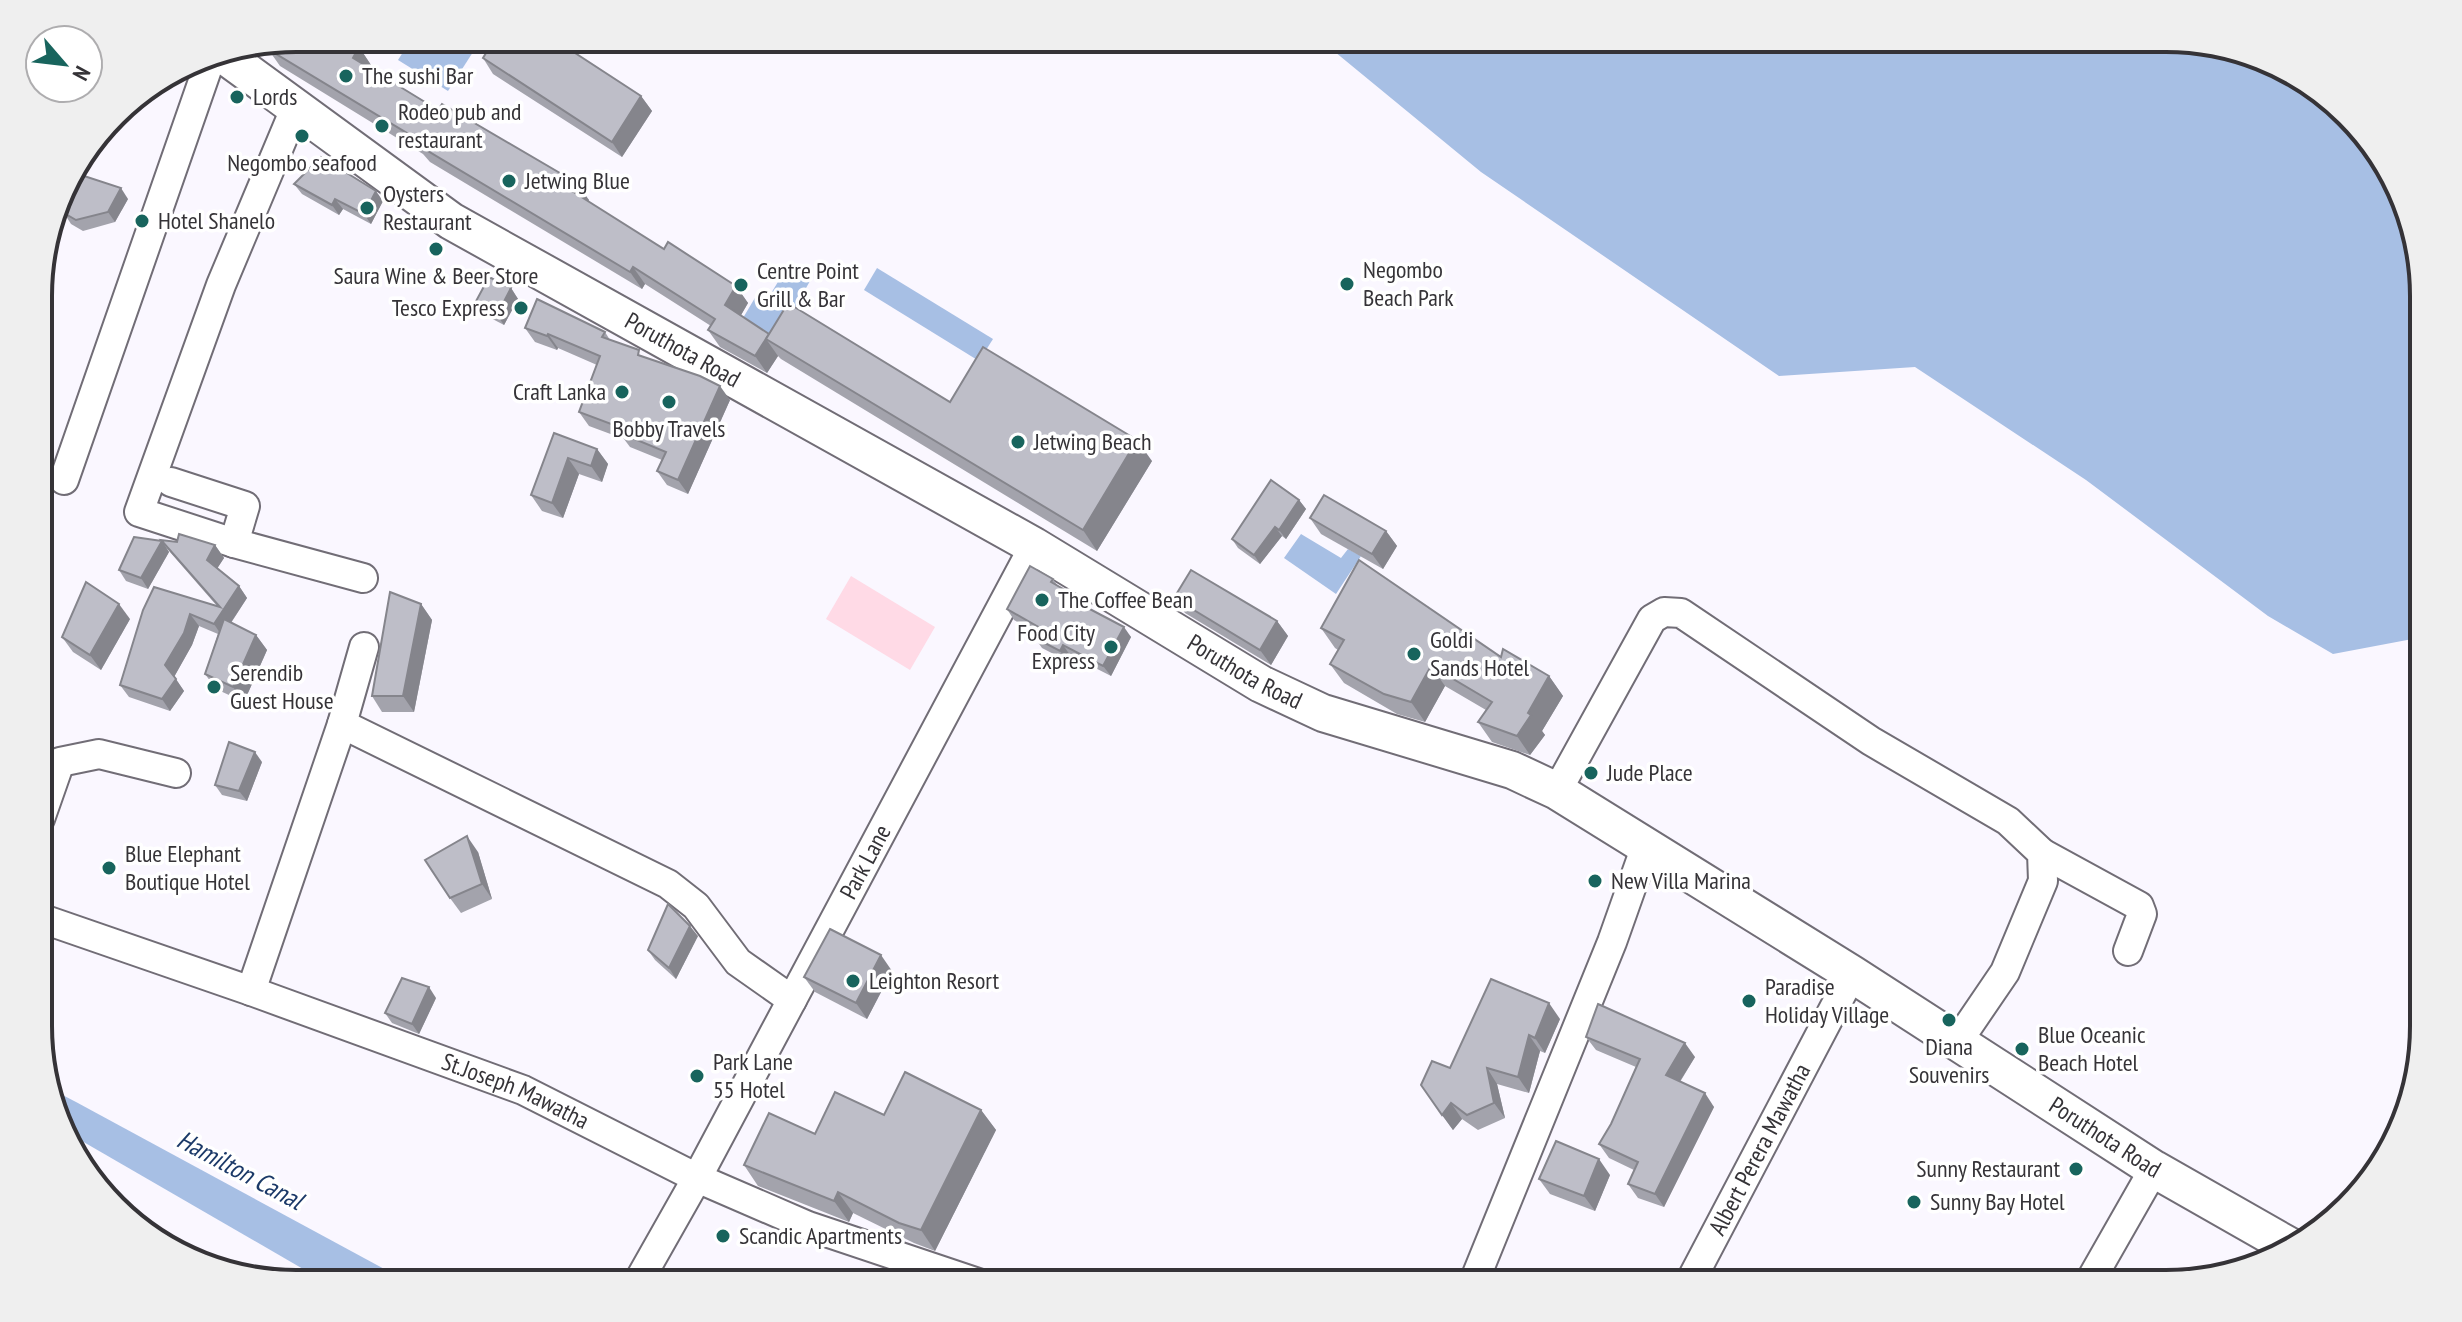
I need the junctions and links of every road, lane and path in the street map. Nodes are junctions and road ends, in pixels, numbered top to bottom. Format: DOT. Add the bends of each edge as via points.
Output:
graph roads {
  1 [pos="231,61"];
  2 [pos="207,69"];
  3 [pos="295,109"];
  4 [pos="64,480"];
  5 [pos="171,482"];
  6 [pos="234,543"];
  7 [pos="1034,546"];
  8 [pos="363,578"];
  9 [pos="364,647"];
  10 [pos="342,724"];
  11 [pos="176,773"];
  12 [pos="52,784"];
  13 [pos="1557,791"];
  14 [pos="1646,846"];
  15 [pos="2042,853"];
  16 [pos="52,922"];
  17 [pos="2128,951"];
  18 [pos="1852,974"];
  19 [pos="251,991"];
  20 [pos="792,1000"];
  21 [pos="1958,1041"];
  22 [pos="2154,1169"];
  23 [pos="697,1178"];
  24 [pos="2281,1241"];
  25 [pos="1479,1269"];
  26 [pos="1697,1269"];
  27 [pos="2097,1269"];
  28 [pos="645,1270"];
  29 [pos="938,1270"];
  1 -- 3 [label="main road, Poruthota Road"];
  2 -- 4 [label="street"];
  3 -- 6 [label="street" via="221,285 139,512"];
  3 -- 7 [label="main road, Poruthota Road" via="451,221"];
  5 -- 6 [label="street" via="245,506"];
  6 -- 8 [label="street"];
  7 -- 13 [label="main road, Poruthota Road" via="1261,684 1323,713 1512,770"];
  7 -- 20 [label="street, Park Lane"];
  9 -- 10 [label="street"];
  10 -- 19 [label="street"];
  10 -- 20 [label="street" via="668,884 696,906 738,962"];
  11 -- 12 [label="street" via="99,754 60,762"];
  13 -- 14 [label="main road, Poruthota Road"];
  13 -- 15 [label="street" via="1652,619 1664,612 1681,613 1871,741 2008,821"];
  14 -- 18 [label="main road, Poruthota Road"];
  14 -- 25 [label="street"];
  15 -- 17 [label="street" via="2139,906 2142,914"];
  15 -- 21 [label="street" via="2043,881 2005,972"];
  16 -- 19 [label="street, St.Joseph Mawatha"];
  18 -- 21 [label="main road, Poruthota Road"];
  18 -- 26 [label="street, Albert Perera Mawatha"];
  19 -- 23 [label="street, St.Joseph Mawatha" via="523,1090"];
  20 -- 23 [label="street, Park Lane"];
  21 -- 22 [label="main road, Poruthota Road"];
  22 -- 24 [label="main road, Poruthota Road"];
  22 -- 27 [label="street"];
  23 -- 28 [label="street, Park Lane"];
  23 -- 29 [label="street, St.Joseph Mawatha" via="808,1226"];
}
